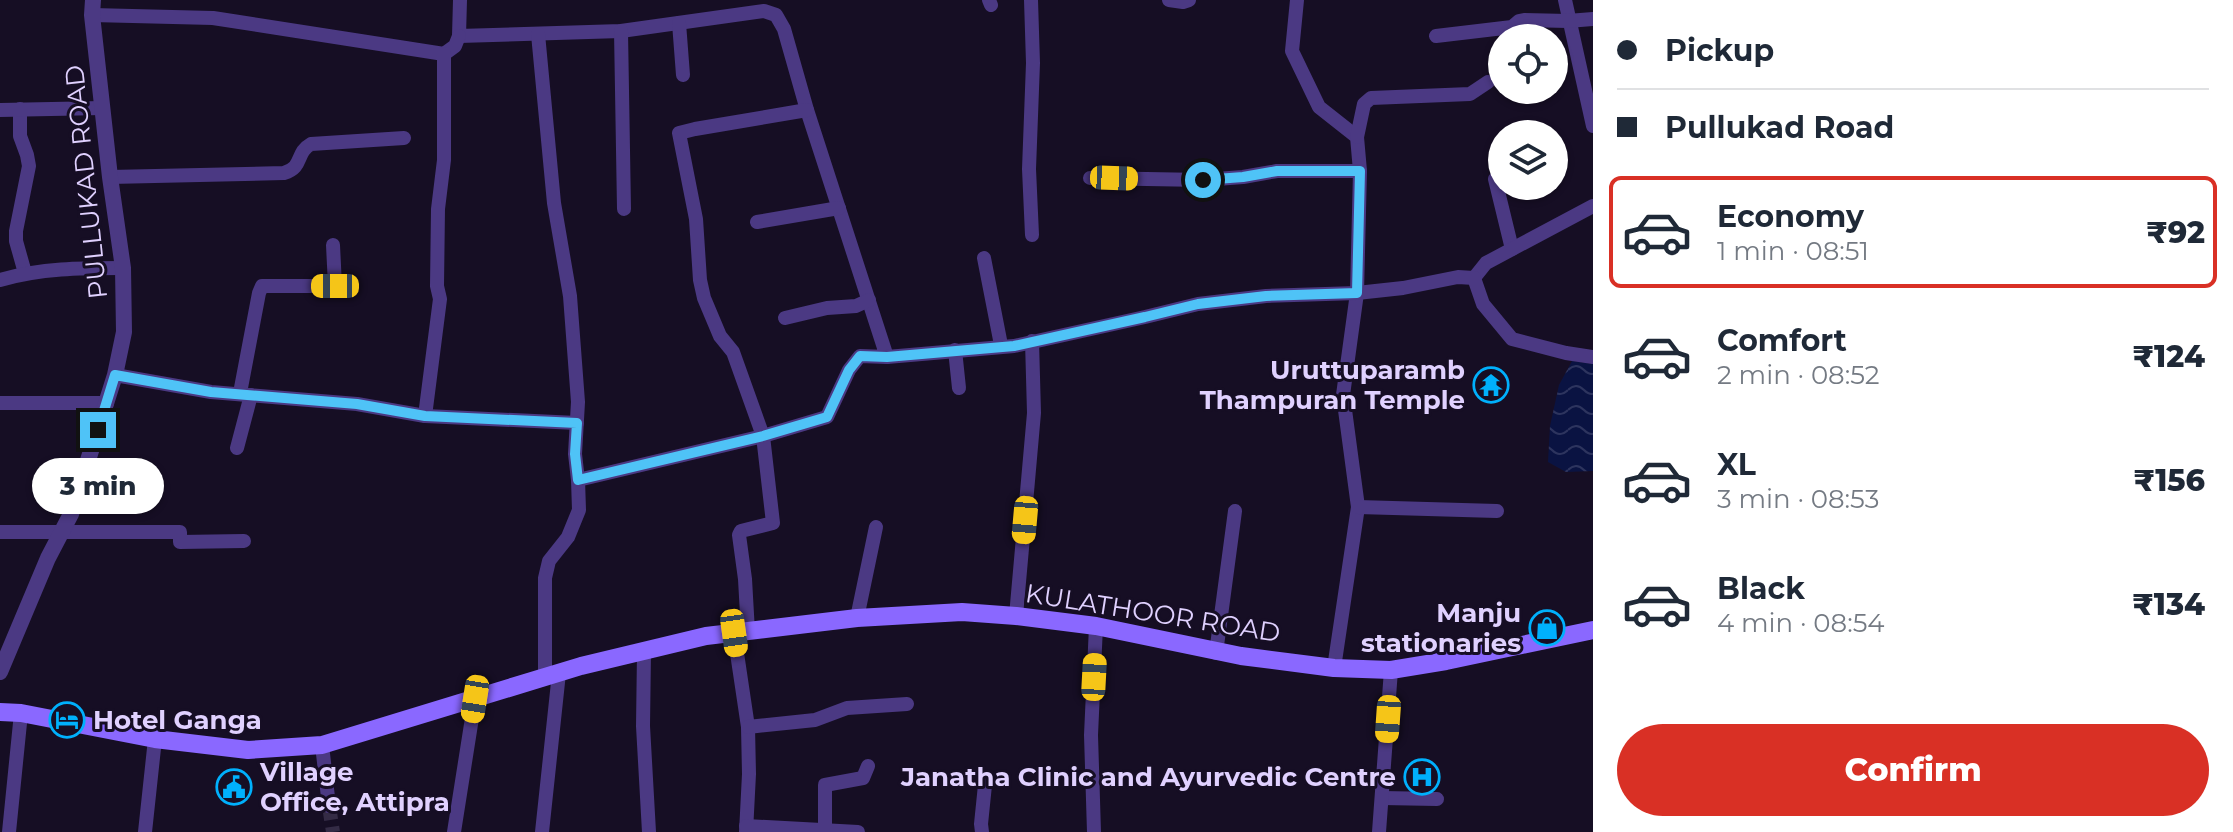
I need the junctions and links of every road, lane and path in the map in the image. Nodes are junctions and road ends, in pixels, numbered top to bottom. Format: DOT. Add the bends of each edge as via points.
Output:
graph roads {
  1 [pos="460,0"];
  2 [pos="1031,0"];
  3 [pos="1169,0"];
  4 [pos="1189,0"];
  5 [pos="1297,0"];
  6 [pos="1565,0"];
  7 [pos="93,7"];
  8 [pos="731,7"];
  9 [pos="1593,19"];
  10 [pos="1568,21"];
  11 [pos="679,23"];
  12 [pos="621,31"];
  13 [pos="538,34"];
  14 [pos="459,36"];
  15 [pos="1436,36"];
  16 [pos="444,54"];
  17 [pos="683,75"];
  18 [pos="1488,82"];
  19 [pos="103,108"];
  20 [pos="20,109"];
  21 [pos="0,110"];
  22 [pos="807,110"];
  23 [pos="1593,126"];
  24 [pos="1357,137"];
  25 [pos="404,138"];
  26 [pos="1360,171"];
  27 [pos="110,177"];
  28 [pos="1090,178"];
  29 [pos="1500,200"];
  30 [pos="1593,206"];
  31 [pos="839,208"];
  32 [pos="624,209"];
  33 [pos="757,222"];
  34 [pos="1032,235"];
  35 [pos="333,245"];
  36 [pos="1512,249"];
  37 [pos="984,258"];
  38 [pos="123,268"];
  39 [pos="25,273"];
  40 [pos="1474,278"];
  41 [pos="0,280"];
  42 [pos="1357,293"];
  43 [pos="869,300"];
  44 [pos="785,318"];
  45 [pos="1032,341"];
  46 [pos="1001,345"];
  47 [pos="955,350"];
  48 [pos="887,357"];
  49 [pos="1593,357"];
  50 [pos="115,375"];
  51 [pos="959,388"];
  52 [pos="246,394"];
  53 [pos="0,403"];
  54 [pos="107,403"];
  55 [pos="425,416"];
  56 [pos="577,423"];
  57 [pos="763,436"];
  58 [pos="237,448"];
  59 [pos="578,480"];
  60 [pos="1358,507"];
  61 [pos="1235,511"];
  62 [pos="1497,511"];
  63 [pos="876,527"];
  64 [pos="0,532"];
  65 [pos="63,532"];
  66 [pos="244,541"];
  67 [pos="1016,616"];
  68 [pos="857,618"];
  69 [pos="1096,626"];
  70 [pos="1593,630"];
  71 [pos="741,633"];
  72 [pos="644,652"];
  73 [pos="1216,653"];
  74 [pos="1334,668"];
  75 [pos="1391,670"];
  76 [pos="0,672"];
  77 [pos="552,675"];
  78 [pos="475,699"];
  79 [pos="907,704"];
  80 [pos="0,712"];
  81 [pos="21,713"];
  82 [pos="748,727"];
  83 [pos="155,739"];
  84 [pos="322,745"];
  85 [pos="868,766"];
  86 [pos="985,785"];
  87 [pos="1382,798"];
  88 [pos="1437,799"];
  89 [pos="329,806"];
  90 [pos="746,829"];
  91 [pos="825,831"];
  92 [pos="9,832"];
  93 [pos="145,832"];
  94 [pos="454,832"];
  95 [pos="542,832"];
  96 [pos="649,832"];
  97 [pos="858,832"];
  98 [pos="982,832"];
  99 [pos="1094,832"];
  100 [pos="1379,832"];
  1 -- 14 [label="street"];
  2 -- 34 [label="street"];
  3 -- 4 [label="street"];
  5 -- 24 [label="street" via="1292,51 1319,107"];
  6 -- 10 [label="street"];
  7 -- 16 [label="street" via="213,18"];
  7 -- 19 [label="street, PULLUKAD ROAD"];
  8 -- 11 [label="street"];
  8 -- 22 [label="street" via="776,15"];
  9 -- 10 [label="street"];
  10 -- 15 [label="street" via="1524,20 1512,27"];
  10 -- 23 [label="street"];
  11 -- 12 [label="street"];
  11 -- 17 [label="street"];
  12 -- 13 [label="street"];
  12 -- 32 [label="street"];
  13 -- 14 [label="street"];
  13 -- 56 [label="street" via="554,203 570,296"];
  14 -- 16 [label="street"];
  16 -- 55 [label="street" via="440,299"];
  18 -- 24 [label="street" via="1470,94 1371,98 1364,104"];
  19 -- 20 [label="street"];
  19 -- 27 [label="street, PULLUKAD ROAD"];
  20 -- 21 [label="street"];
  20 -- 39 [label="street" via="20,136 29,166 16,241"];
  22 -- 31 [label="street"];
  22 -- 57 [label="street" via="679,133 704,298 733,352"];
  24 -- 26 [label="street"];
  25 -- 27 [label="street" via="311,144 293,171 284,173"];
  26 -- 28 [label="street" via="1277,171 1203,180"];
  26 -- 42 [label="street"];
  27 -- 38 [label="street, PULLUKAD ROAD"];
  29 -- 36 [label="street"];
  30 -- 36 [label="street"];
  31 -- 33 [label="street"];
  31 -- 43 [label="street"];
  35 -- 52 [label="street" via="335,286 262,286"];
  36 -- 40 [label="street" via="1486,263"];
  37 -- 46 [label="street"];
  38 -- 39 [label="street"];
  38 -- 50 [label="street, PULLUKAD ROAD" via="124,332"];
  39 -- 41 [label="street"];
  40 -- 42 [label="street"];
  40 -- 49 [label="street" via="1483,304 1512,339"];
  42 -- 45 [label="street" via="1198,304"];
  42 -- 60 [label="street" via="1343,395"];
  43 -- 44 [label="street"];
  43 -- 48 [label="street"];
  45 -- 46 [label="street"];
  45 -- 67 [label="street" via="1034,413"];
  46 -- 47 [label="street"];
  47 -- 48 [label="street"];
  47 -- 51 [label="street"];
  48 -- 57 [label="street" via="860,356 827,417"];
  50 -- 52 [label="street"];
  50 -- 54 [label="street, PULLUKAD ROAD"];
  52 -- 55 [label="street"];
  52 -- 58 [label="street"];
  53 -- 54 [label="street"];
  54 -- 65 [label="street, PULLUKAD ROAD"];
  55 -- 56 [label="street"];
  56 -- 59 [label="street"];
  57 -- 59 [label="street"];
  57 -- 71 [label="street" via="773,523 739,535 745,579"];
  59 -- 77 [label="street" via="579,510 568,537 549,561 545,578"];
  60 -- 62 [label="street"];
  60 -- 74 [label="street"];
  61 -- 73 [label="street"];
  63 -- 68 [label="street"];
  64 -- 65 [label="street"];
  65 -- 66 [label="street" via="180,532 180,542"];
  65 -- 76 [label="street, PULLUKAD ROAD"];
  67 -- 68 [label="main road, KULATHOOR ROAD" via="962,612"];
  67 -- 69 [label="main road, KULATHOOR ROAD"];
  68 -- 71 [label="main road, KULATHOOR ROAD"];
  69 -- 73 [label="main road, KULATHOOR ROAD"];
  69 -- 99 [label="street"];
  70 -- 75 [label="main road, KULATHOOR ROAD"];
  71 -- 72 [label="main road, KULATHOOR ROAD"];
  71 -- 82 [label="street"];
  72 -- 77 [label="main road, KULATHOOR ROAD"];
  72 -- 96 [label="street"];
  73 -- 74 [label="main road, KULATHOOR ROAD"];
  74 -- 75 [label="main road, KULATHOOR ROAD"];
  75 -- 87 [label="street"];
  77 -- 78 [label="main road, KULATHOOR ROAD"];
  77 -- 95 [label="street"];
  78 -- 84 [label="main road, KULATHOOR ROAD"];
  78 -- 94 [label="street"];
  79 -- 82 [label="street" via="847,708 815,720"];
  80 -- 81 [label="main road, KULATHOOR ROAD"];
  81 -- 83 [label="main road, KULATHOOR ROAD"];
  81 -- 92 [label="street"];
  82 -- 90 [label="street"];
  83 -- 84 [label="main road, KULATHOOR ROAD" via="248,750"];
  83 -- 93 [label="street"];
  84 -- 89 [label="street"];
  85 -- 91 [label="street" via="863,778 825,785"];
  86 -- 98 [label="street"];
  87 -- 88 [label="street"];
  87 -- 100 [label="street"];
  90 -- 91 [label="street"];
  91 -- 97 [label="street"];
}
